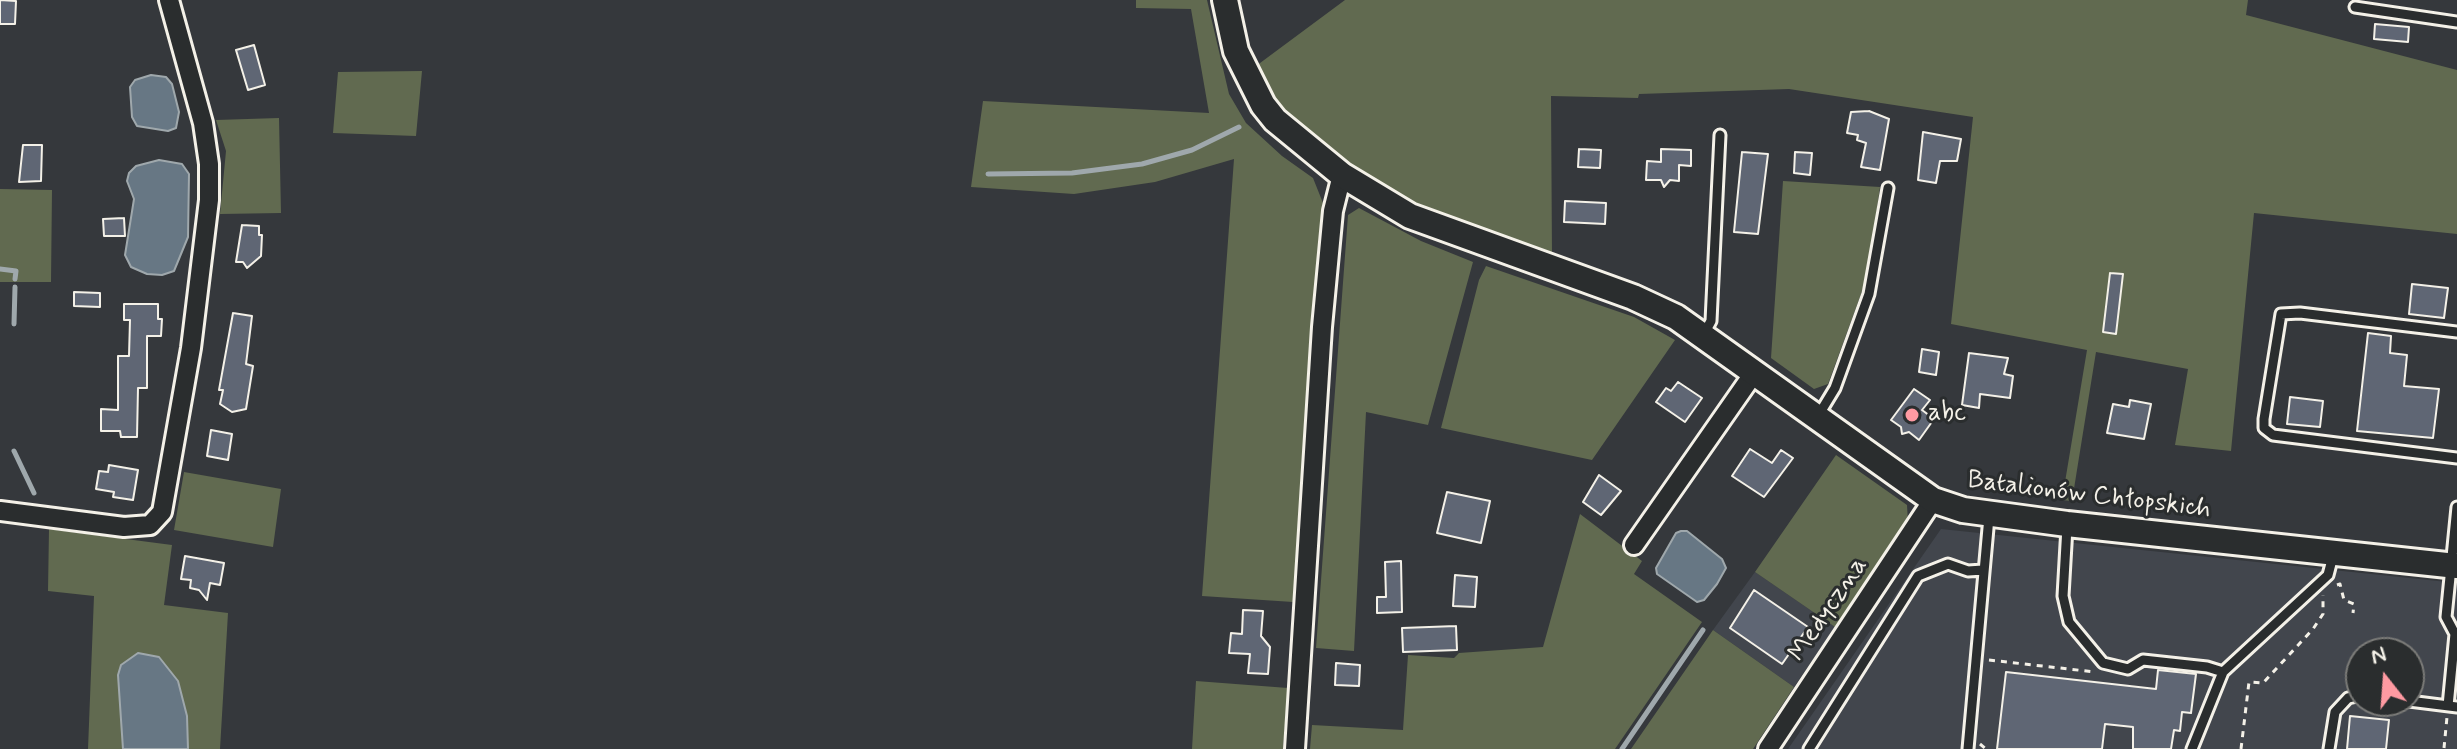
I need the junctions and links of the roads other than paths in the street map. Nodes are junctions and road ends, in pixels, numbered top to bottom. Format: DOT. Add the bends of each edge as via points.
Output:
graph roads {
  1 [pos="169,0"];
  2 [pos="1225,0"];
  3 [pos="2355,7"];
  4 [pos="2457,22"];
  5 [pos="1720,135"];
  6 [pos="1342,175"];
  7 [pos="1888,188"];
  8 [pos="2457,332"];
  9 [pos="1703,335"];
  10 [pos="1754,373"];
  11 [pos="1816,418"];
  12 [pos="2457,458"];
  13 [pos="1933,500"];
  14 [pos="2457,507"];
  15 [pos="0,511"];
  16 [pos="1989,513"];
  17 [pos="2067,524"];
  18 [pos="1634,545"];
  19 [pos="2334,553"];
  20 [pos="2454,566"];
  21 [pos="1983,570"];
  22 [pos="2223,672"];
  23 [pos="2345,701"];
  24 [pos="2425,703"];
  25 [pos="2453,706"];
  26 [pos="1295,749"];
  27 [pos="1768,749"];
  28 [pos="1809,749"];
  29 [pos="1968,749"];
  30 [pos="2192,749"];
  31 [pos="2329,749"];
  1 -- 15 [label="street" via="203,123 209,200 191,348 162,512 150,525 124,527"];
  2 -- 6 [label="street, Batalionów Chłopskich" via="1236,51 1263,105"];
  3 -- 4 [label="lane"];
  5 -- 9 [label="lane" via="1711,321"];
  6 -- 9 [label="street, Batalionów Chłopskich" via="1410,216 1633,297"];
  6 -- 26 [label="street" via="1333,211 1322,327"];
  7 -- 11 [label="lane" via="1869,294 1835,388"];
  8 -- 12 [label="lane" via="2281,314 2264,428 2273,435"];
  9 -- 10 [label="street, Batalionów Chłopskich"];
  10 -- 11 [label="street, Batalionów Chłopskich"];
  10 -- 18 [label="street"];
  11 -- 13 [label="street, Batalionów Chłopskich"];
  13 -- 16 [label="street, Batalionów Chłopskich"];
  13 -- 27 [label="street, Medyczna"];
  14 -- 20 [label="lane"];
  16 -- 17 [label="street, Batalionów Chłopskich"];
  16 -- 21 [label="lane"];
  17 -- 19 [label="street, Batalionów Chłopskich"];
  17 -- 22 [label="lane" via="2063,596 2069,622 2103,663 2128,669 2143,660"];
  19 -- 20 [label="street, Batalionów Chłopskich"];
  19 -- 22 [label="lane" via="2328,575"];
  20 -- 25 [label="lane" via="2446,617 2455,634"];
  21 -- 28 [label="lane" via="1948,564 1918,576"];
  21 -- 29 [label="lane"];
  22 -- 30 [label="lane"];
  23 -- 31 [label="lane" via="2335,712"];
  24 -- 25 [label="lane"];
}
